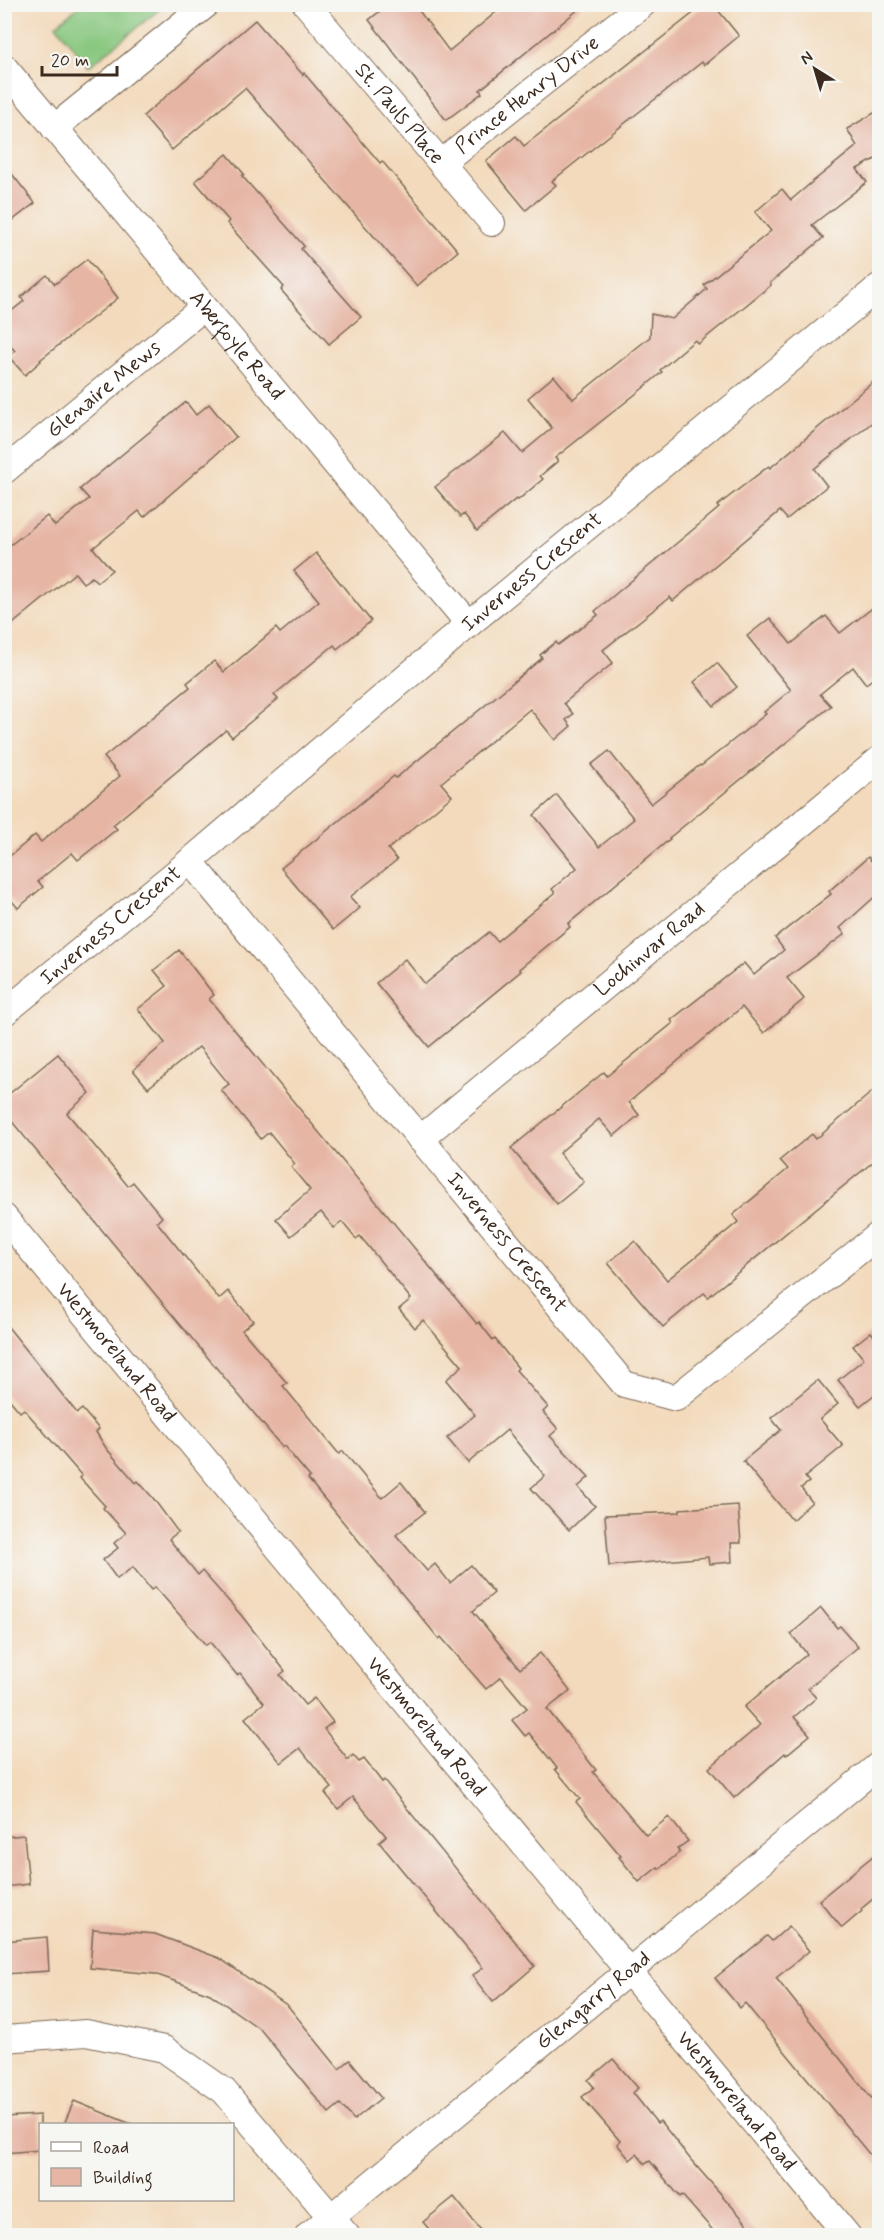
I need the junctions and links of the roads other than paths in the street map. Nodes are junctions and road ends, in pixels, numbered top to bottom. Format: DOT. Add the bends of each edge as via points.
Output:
graph roads {
  1 [pos="207,4"];
  2 [pos="643,4"];
  3 [pos="314,7"];
  4 [pos="6,72"];
  5 [pos="54,128"];
  6 [pos="441,163"];
  7 [pos="492,224"];
  8 [pos="879,286"];
  9 [pos="204,307"];
  10 [pos="4,471"];
  11 [pos="469,624"];
  12 [pos="879,759"];
  13 [pos="190,861"];
  14 [pos="4,1012"];
  15 [pos="420,1139"];
  16 [pos="4,1217"];
  17 [pos="879,1234"];
  18 [pos="879,1764"];
  19 [pos="628,1970"];
  20 [pos="4,2039"];
  21 [pos="338,2226"];
  22 [pos="308,2235"];
  23 [pos="848,2235"];
  1 -- 5 [label="street"];
  2 -- 6 [label="street, Prince Henry Drive"];
  3 -- 6 [label="street, St. Pauls Place"];
  4 -- 5 [label="street, Aberfoyle Road"];
  5 -- 9 [label="street, Aberfoyle Road"];
  6 -- 7 [label="street, St. Pauls Place"];
  8 -- 11 [label="street, Inverness Crescent"];
  9 -- 10 [label="street, Glenaire Mews"];
  9 -- 11 [label="street, Aberfoyle Road"];
  11 -- 13 [label="street, Inverness Crescent"];
  12 -- 15 [label="street, Lochinvar Road"];
  13 -- 14 [label="street, Inverness Crescent"];
  13 -- 15 [label="street, Inverness Crescent"];
  15 -- 17 [label="street, Inverness Crescent" via="624,1384 675,1398"];
  16 -- 19 [label="street, Westmoreland Road"];
  18 -- 19 [label="street, Glengarry Road"];
  19 -- 21 [label="street, Glengarry Road"];
  19 -- 23 [label="street, Westmoreland Road"];
  20 -- 21 [label="street" via="86,2033 164,2049 224,2091"];
  21 -- 22 [label="street, Glengarry Road"];
}
